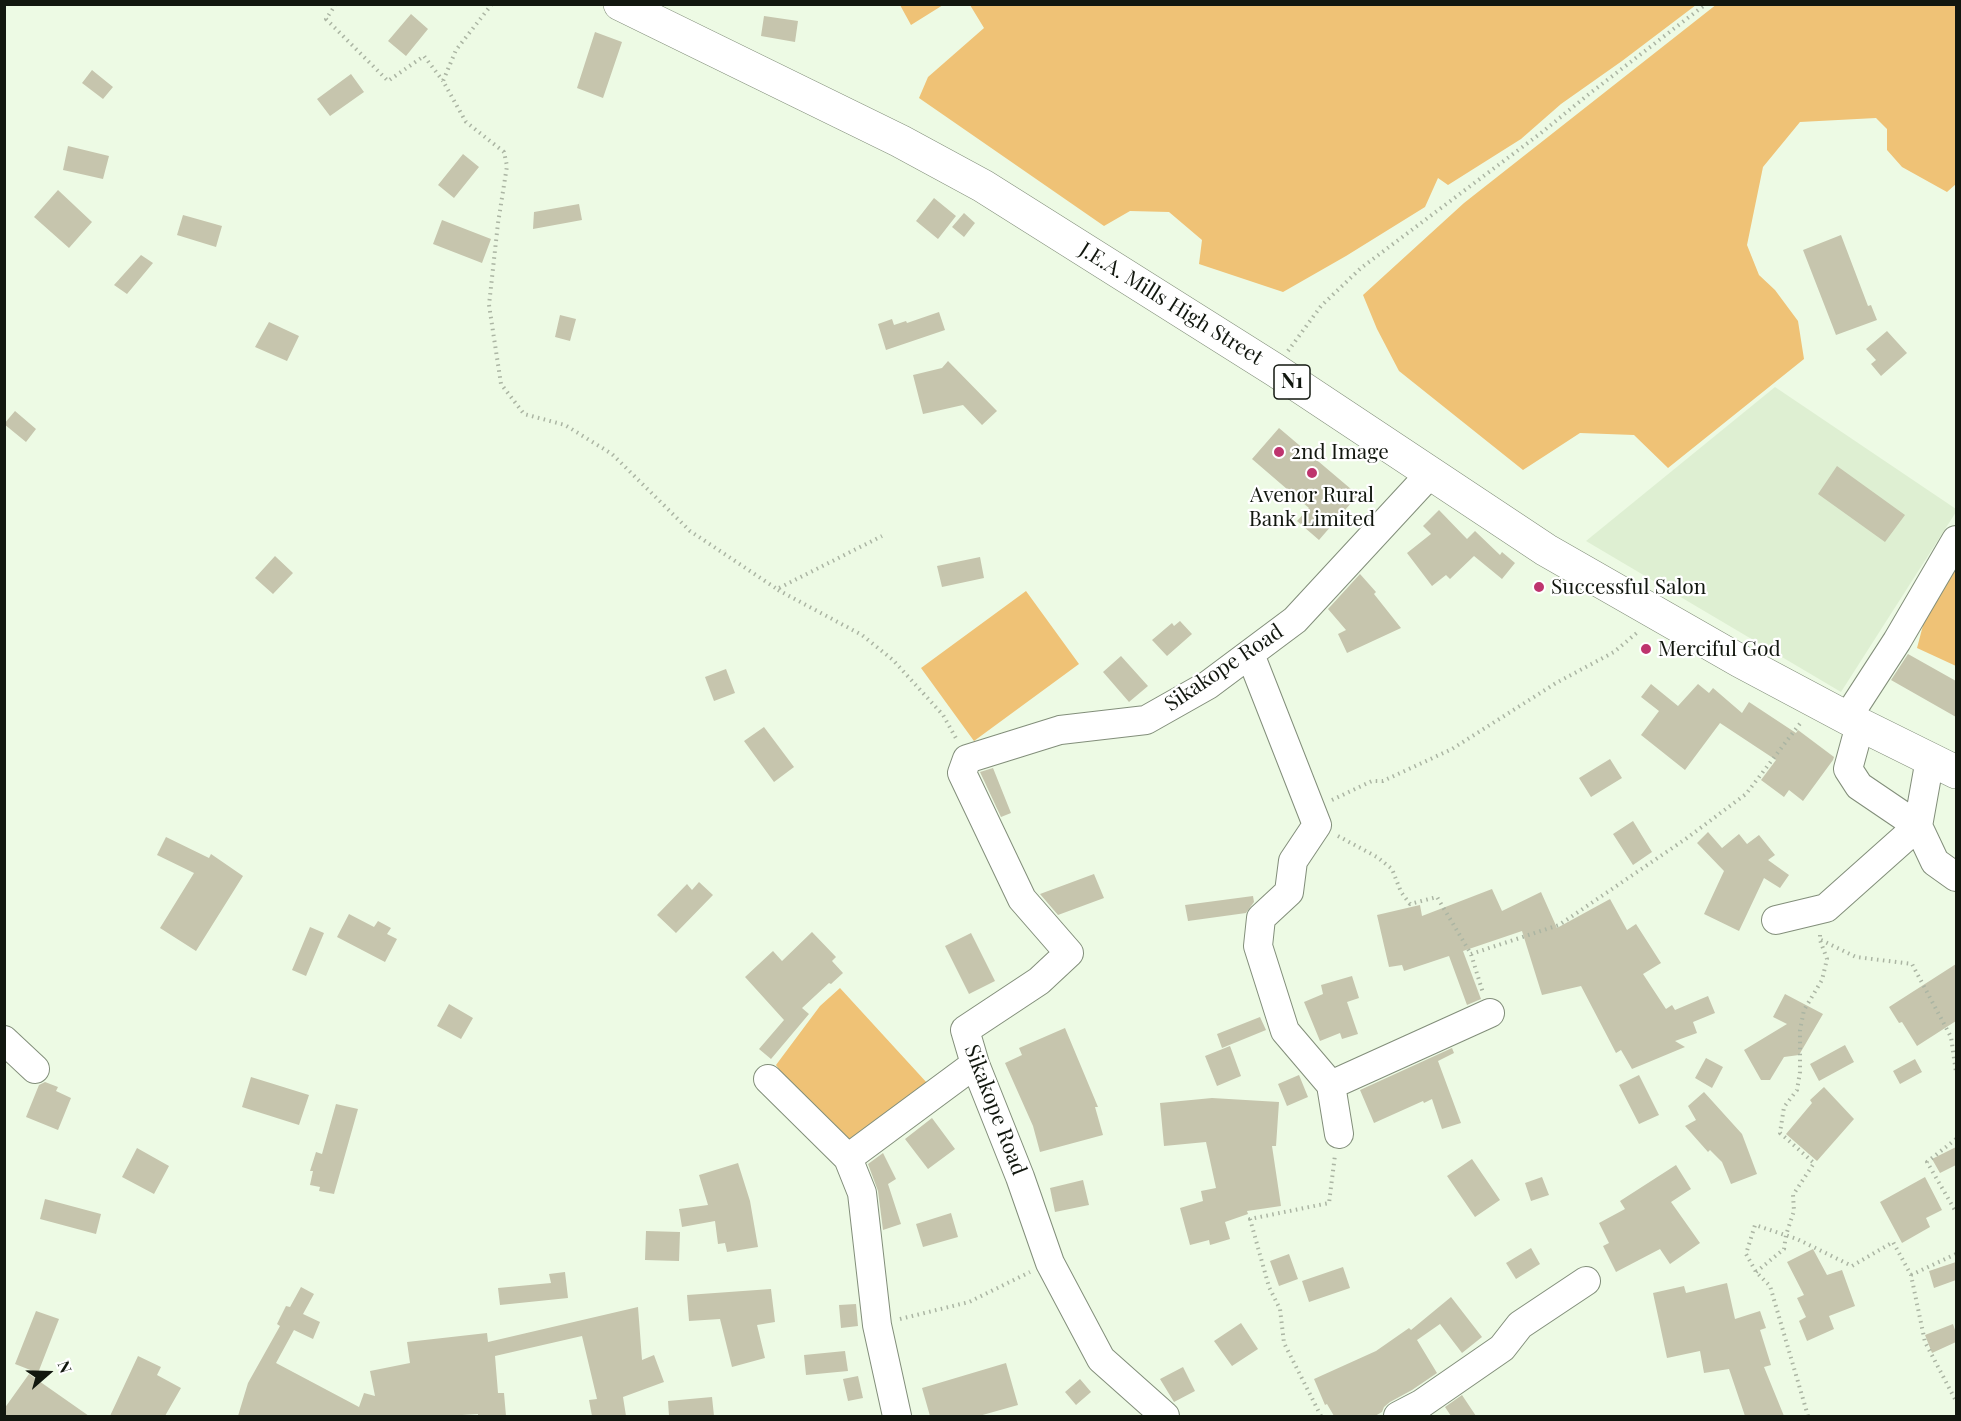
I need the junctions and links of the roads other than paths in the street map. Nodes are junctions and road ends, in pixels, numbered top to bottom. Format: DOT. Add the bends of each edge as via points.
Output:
graph roads {
  1 [pos="620,4"];
  2 [pos="1430,474"];
  3 [pos="1956,540"];
  4 [pos="1250,654"];
  5 [pos="1853,722"];
  6 [pos="1943,766"];
  7 [pos="1918,826"];
  8 [pos="1956,878"];
  9 [pos="1776,920"];
  10 [pos="1490,1013"];
  11 [pos="4,1040"];
  12 [pos="975,1064"];
  13 [pos="35,1069"];
  14 [pos="768,1079"];
  15 [pos="1331,1085"];
  16 [pos="1339,1134"];
  17 [pos="848,1158"];
  18 [pos="1586,1281"];
  19 [pos="897,1416"];
  20 [pos="1165,1416"];
  21 [pos="1398,1416"];
  1 -- 2 [label="highway, J.E.A. Mills High Street / N1" via="900,141 983,186 1275,370"];
  2 -- 4 [label="street, Sikakope Road" via="1295,620"];
  2 -- 5 [label="highway, J.E.A. Mills High Street / N1" via="1546,550"];
  3 -- 5 [label="street"];
  4 -- 12 [label="street, Sikakope Road" via="1208,685 1146,720 1060,730 967,759 962,773 1022,899 1069,953 1039,981 965,1030"];
  4 -- 15 [label="street" via="1314,817 1293,861 1289,892 1261,918 1258,946 1285,1031"];
  5 -- 6 [label="highway, J.E.A. Mills High Street / N1"];
  5 -- 7 [label="street" via="1848,769 1859,786"];
  6 -- 7 [label="street"];
  7 -- 8 [label="street" via="1935,862"];
  7 -- 9 [label="street" via="1826,908"];
  10 -- 15 [label="street"];
  11 -- 13 [label="street"];
  12 -- 17 [label="street"];
  12 -- 20 [label="street, Sikakope Road" via="1050,1263 1101,1359"];
  14 -- 17 [label="street"];
  15 -- 16 [label="street"];
  17 -- 19 [label="street" via="862,1193 877,1325"];
  18 -- 21 [label="street" via="1520,1325 1502,1348"];
}
